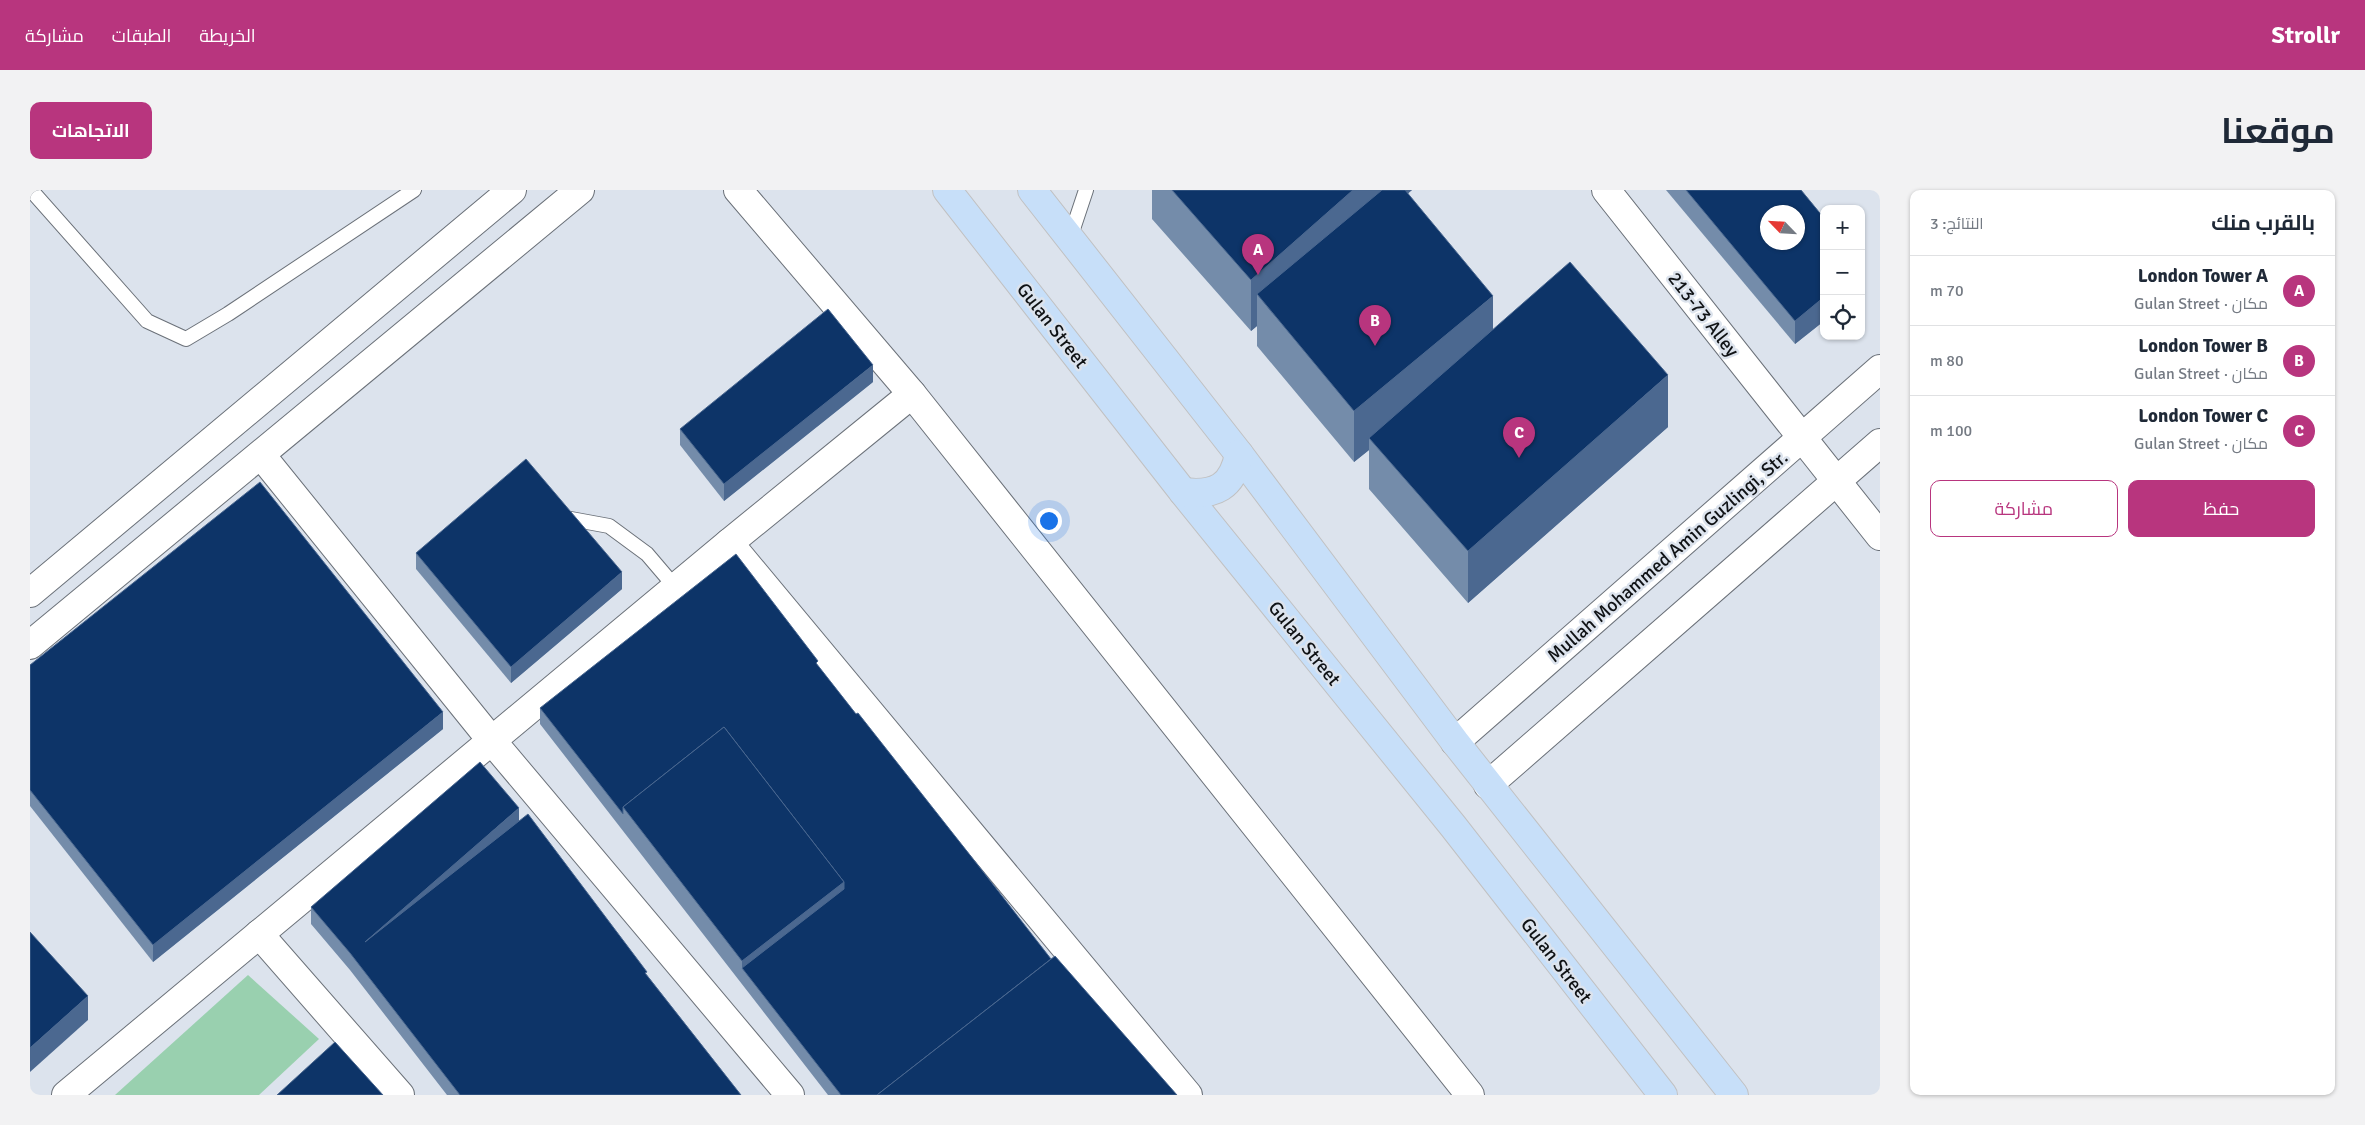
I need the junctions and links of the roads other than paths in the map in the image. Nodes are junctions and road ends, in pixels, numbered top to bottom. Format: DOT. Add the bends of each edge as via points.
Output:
graph roads {
  1 [pos="31,190"];
  2 [pos="414,190"];
  3 [pos="512,190"];
  4 [pos="580,190"];
  5 [pos="738,190"];
  6 [pos="947,190"];
  7 [pos="1032,190"];
  8 [pos="1086,190"];
  9 [pos="1606,190"];
  10 [pos="1070,238"];
  11 [pos="308,363"];
  12 [pos="1880,370"];
  13 [pos="335,392"];
  14 [pos="912,394"];
  15 [pos="1802,438"];
  16 [pos="1880,442"];
  17 [pos="1239,454"];
  18 [pos="261,455"];
  19 [pos="1835,482"];
  20 [pos="1183,492"];
  21 [pos="571,519"];
  22 [pos="1880,536"];
  23 [pos="729,543"];
  24 [pos="676,588"];
  25 [pos="30,593"];
  26 [pos="30,645"];
  27 [pos="492,741"];
  28 [pos="1455,742"];
  29 [pos="1488,785"];
  30 [pos="260,934"];
  31 [pos="66,1095"];
  32 [pos="400,1095"];
  33 [pos="790,1095"];
  34 [pos="1188,1095"];
  35 [pos="1470,1095"];
  36 [pos="1663,1095"];
  37 [pos="1734,1095"];
  1 -- 2 [label="lane" via="146,321 186,339"];
  3 -- 11 [label="street"];
  4 -- 13 [label="street"];
  5 -- 14 [label="street"];
  6 -- 20 [label="main road, Gulan Street"];
  7 -- 10 [label="main road"];
  8 -- 10 [label="lane"];
  9 -- 15 [label="street, 213-73 Alley"];
  10 -- 17 [label="main road"];
  11 -- 13 [label="street"];
  11 -- 25 [label="street"];
  12 -- 15 [label="street, Mullah Mohammed Amin Guzlingi, Str."];
  13 -- 18 [label="street"];
  14 -- 23 [label="street"];
  14 -- 35 [label="street"];
  15 -- 19 [label="street, 213-73 Alley"];
  15 -- 28 [label="street, Mullah Mohammed Amin Guzlingi, Str."];
  16 -- 19 [label="street"];
  17 -- 20 [label="main road" via="1227,483 1208,493"];
  17 -- 28 [label="main road"];
  18 -- 26 [label="street"];
  18 -- 27 [label="street"];
  19 -- 22 [label="street, 213-73 Alley"];
  19 -- 29 [label="street"];
  20 -- 36 [label="main road, Gulan Street" via="1453,826"];
  21 -- 24 [label="lane" via="609,526 647,554"];
  23 -- 24 [label="street"];
  23 -- 34 [label="street"];
  24 -- 27 [label="street"];
  27 -- 30 [label="street"];
  27 -- 33 [label="street"];
  28 -- 29 [label="main road"];
  29 -- 37 [label="main road"];
  30 -- 31 [label="street"];
  30 -- 32 [label="street"];
}
